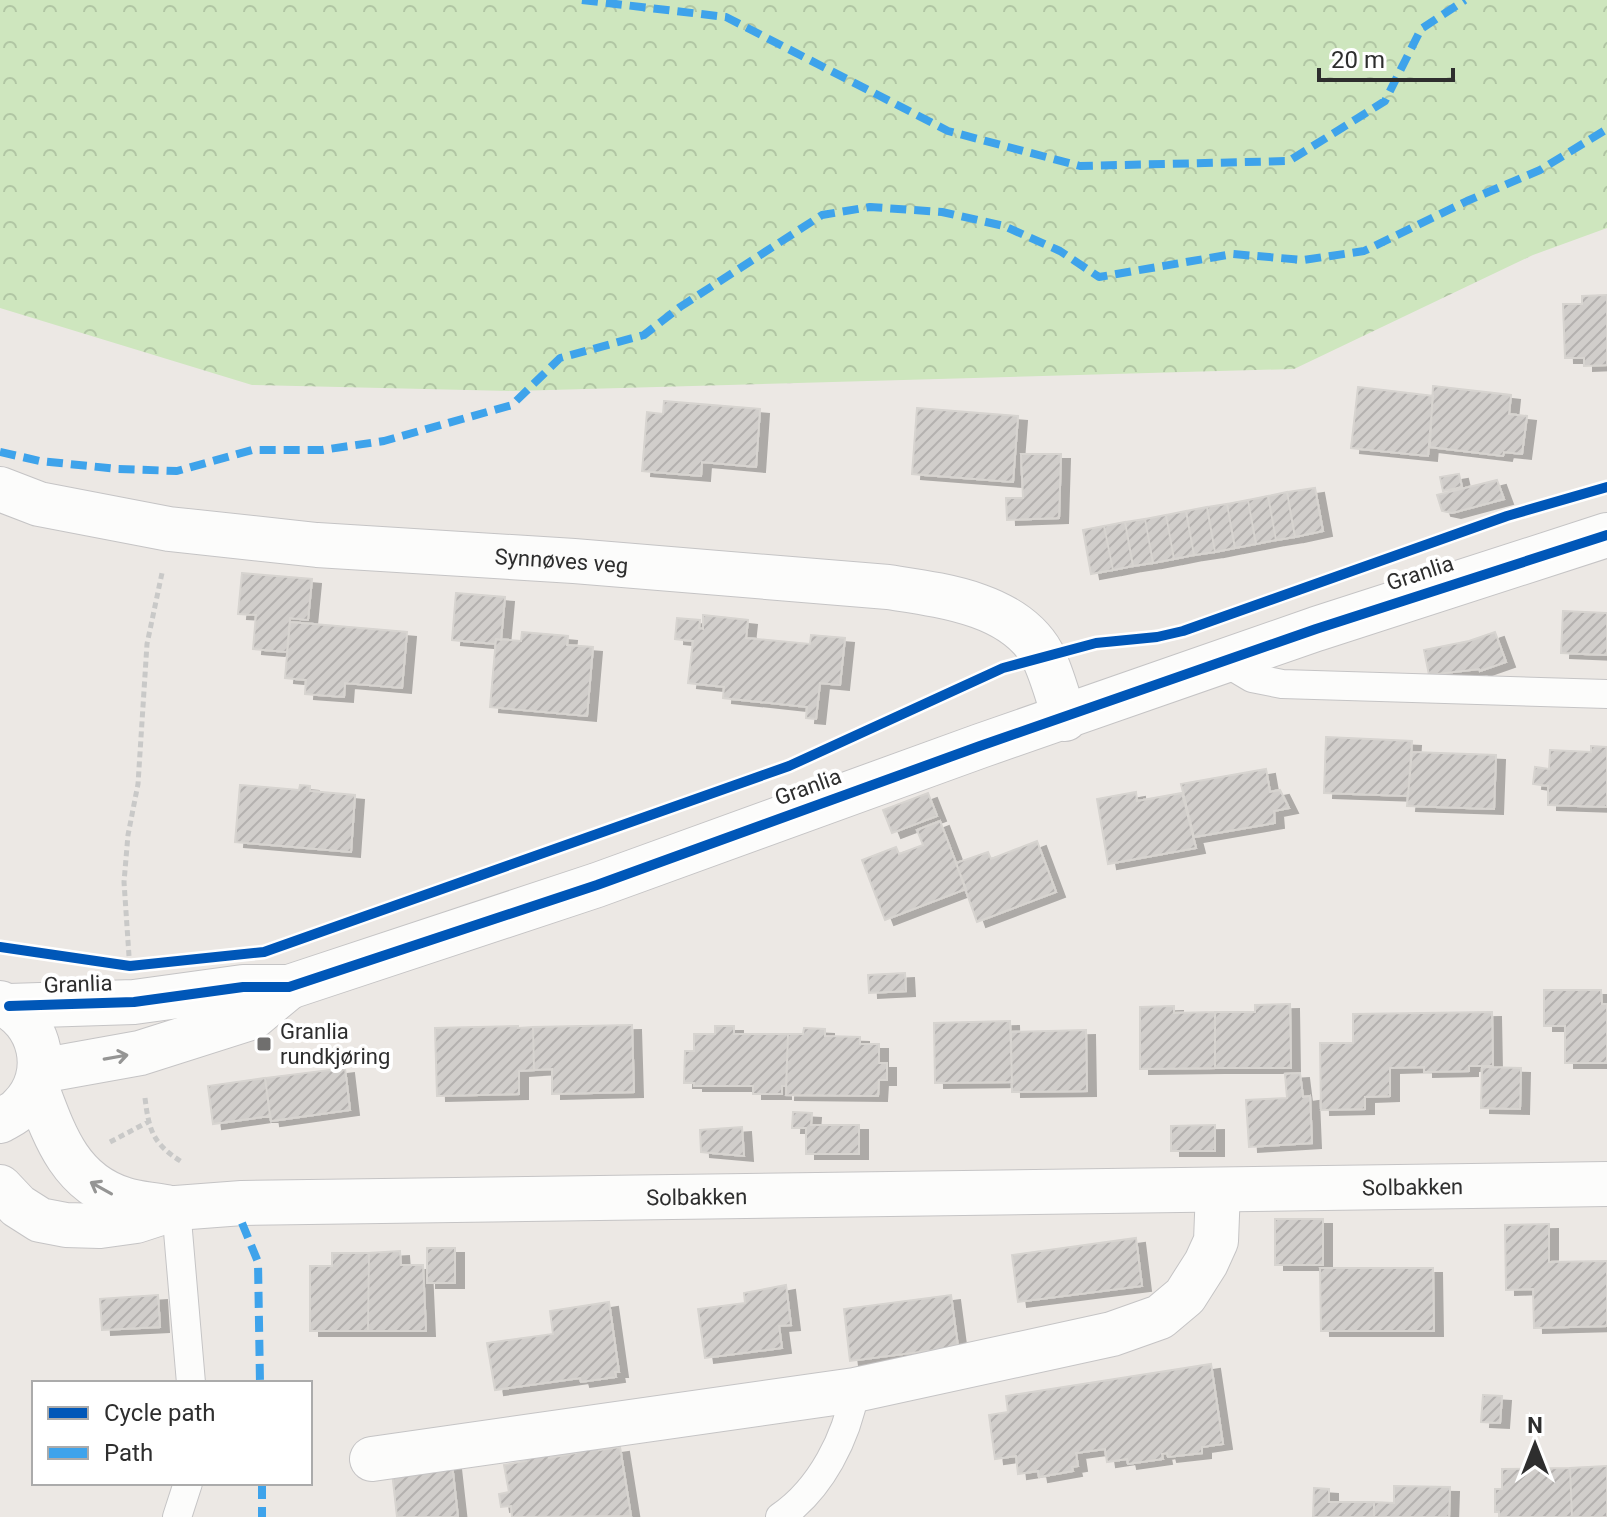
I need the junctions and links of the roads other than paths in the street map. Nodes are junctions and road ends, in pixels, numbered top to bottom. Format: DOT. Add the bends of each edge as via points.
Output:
graph roads {
  1 [pos="0,489"];
  2 [pos="1607,535"];
  3 [pos="1225,662"];
  4 [pos="1607,694"];
  5 [pos="1065,719"];
  6 [pos="289,987"];
  7 [pos="4,1004"];
  8 [pos="38,1078"];
  9 [pos="0,1121"];
  10 [pos="1607,1184"];
  11 [pos="0,1187"];
  12 [pos="1218,1190"];
  13 [pos="176,1208"];
  14 [pos="191,1381"];
  15 [pos="855,1390"];
  16 [pos="372,1459"];
  17 [pos="187,1485"];
  18 [pos="177,1517"];
  19 [pos="780,1517"];
  1 -- 5 [label="street, Synnøves veg" via="39,504 169,529 935,594 993,613 1030,638 1043,656"];
  2 -- 3 [label="street, Granlia"];
  3 -- 4 [label="lane" via="1252,678 1282,684"];
  3 -- 5 [label="street, Granlia"];
  5 -- 6 [label="street, Granlia" via="597,885"];
  6 -- 7 [label="street, Granlia" via="243,987 134,1002"];
  8 -- 6 [label="street, Granlia, one-way" via="253,1017"];
  7 -- 8 [label="street, Granlia" via="24,1018 34,1034 40,1052"];
  8 -- 9 [label="street" via="22,1107"];
  13 -- 8 [label="street, Solbakken, one-way" via="123,1199 96,1187 73,1168 57,1143"];
  10 -- 12 [label="street, Solbakken"];
  11 -- 13 [label="street, Solbakken" via="40,1220 66,1225 136,1221"];
  12 -- 13 [label="street, Solbakken" via="438,1199"];
  12 -- 15 [label="street" via="1216,1241 1206,1263 1185,1296 1160,1317 1112,1334"];
  13 -- 14 [label="lane"];
  15 -- 16 [label="street"];
  15 -- 19 [label="lane" via="836,1450 811,1487"];
  17 -- 18 [label="lane"];
}
